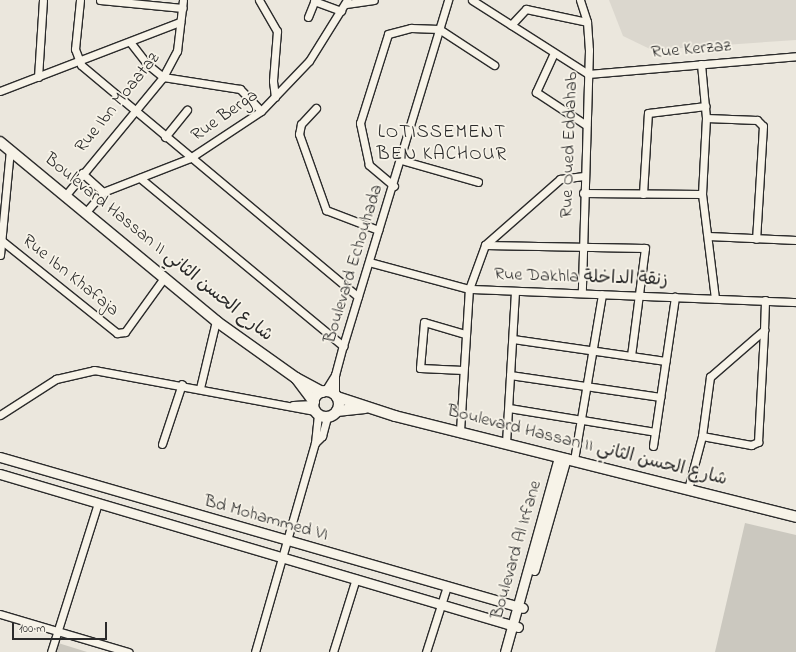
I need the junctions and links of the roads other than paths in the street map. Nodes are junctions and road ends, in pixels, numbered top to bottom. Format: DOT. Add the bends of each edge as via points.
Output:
graph roads {
  1 [pos="43,0"];
  2 [pos="80,0"];
  3 [pos="100,0"];
  4 [pos="259,0"];
  5 [pos="374,0"];
  6 [pos="448,0"];
  7 [pos="472,0"];
  8 [pos="580,0"];
  9 [pos="315,1"];
  10 [pos="346,2"];
  11 [pos="183,4"];
  12 [pos="341,11"];
  13 [pos="308,17"];
  14 [pos="180,22"];
  15 [pos="587,22"];
  16 [pos="511,26"];
  17 [pos="439,29"];
  18 [pos="130,42"];
  19 [pos="553,55"];
  20 [pos="796,56"];
  21 [pos="79,61"];
  22 [pos="701,64"];
  23 [pos="494,65"];
  24 [pos="588,74"];
  25 [pos="38,77"];
  26 [pos="163,77"];
  27 [pos="0,91"];
  28 [pos="275,97"];
  29 [pos="706,106"];
  30 [pos="316,108"];
  31 [pos="187,110"];
  32 [pos="134,111"];
  33 [pos="261,112"];
  34 [pos="706,118"];
  35 [pos="586,125"];
  36 [pos="165,137"];
  37 [pos="0,142"];
  38 [pos="10,150"];
  39 [pos="190,158"];
  40 [pos="401,160"];
  41 [pos="82,173"];
  42 [pos="584,176"];
  43 [pos="140,178"];
  44 [pos="478,182"];
  45 [pos="394,186"];
  46 [pos="103,192"];
  47 [pos="583,193"];
  48 [pos="643,194"];
  49 [pos="702,194"];
  50 [pos="65,196"];
  51 [pos="85,213"];
  52 [pos="378,230"];
  53 [pos="708,236"];
  54 [pos="756,239"];
  55 [pos="1,240"];
  56 [pos="796,240"];
  57 [pos="485,244"];
  58 [pos="582,246"];
  59 [pos="0,255"];
  60 [pos="369,262"];
  61 [pos="164,278"];
  62 [pos="469,289"];
  63 [pos="515,291"];
  64 [pos="582,293"];
  65 [pos="602,294"];
  66 [pos="638,295"];
  67 [pos="358,297"];
  68 [pos="675,297"];
  69 [pos="715,298"];
  70 [pos="765,300"];
  71 [pos="796,302"];
  72 [pos="216,321"];
  73 [pos="764,330"];
  74 [pos="465,334"];
  75 [pos="513,339"];
  76 [pos="343,346"];
  77 [pos="593,351"];
  78 [pos="631,356"];
  79 [pos="665,361"];
  80 [pos="463,370"];
  81 [pos="510,375"];
  82 [pos="296,378"];
  83 [pos="182,384"];
  84 [pos="587,385"];
  85 [pos="200,388"];
  86 [pos="330,394"];
  87 [pos="660,397"];
  88 [pos="369,408"];
  89 [pos="508,408"];
  90 [pos="318,410"];
  91 [pos="337,411"];
  92 [pos="0,415"];
  93 [pos="581,420"];
  94 [pos="460,431"];
  95 [pos="655,432"];
  96 [pos="702,436"];
  97 [pos="506,443"];
  98 [pos="162,444"];
  99 [pos="653,446"];
  100 [pos="0,457"];
  101 [pos="567,458"];
  102 [pos="0,474"];
  103 [pos="688,489"];
  104 [pos="98,503"];
  105 [pos="796,517"];
  106 [pos="287,542"];
  107 [pos="282,558"];
  108 [pos="356,578"];
  109 [pos="446,586"];
  110 [pos="442,604"];
  111 [pos="521,607"];
  112 [pos="0,614"];
  113 [pos="515,626"];
  114 [pos="57,631"];
  115 [pos="51,652"];
  116 [pos="128,652"];
  117 [pos="254,652"];
  118 [pos="333,652"];
  119 [pos="426,652"];
  120 [pos="505,652"];
  121 [pos="511,652"];
  1 -- 25 [label="street"];
  2 -- 21 [label="street" via="75,49"];
  3 -- 11 [label="street"];
  4 -- 28 [label="street" via="277,31 273,81"];
  5 -- 10 [label="street"];
  6 -- 17 [label="street, Boulevard Echouhada"];
  7 -- 16 [label="street"];
  8 -- 15 [label="street, Rue Oued Eddahab"];
  9 -- 12 [label="street"];
  9 -- 13 [label="street"];
  10 -- 12 [label="street, Rue Berga"];
  11 -- 14 [label="street, Rue Ibn Moaataz"];
  12 -- 28 [label="street, Rue Berga" via="309,61"];
  14 -- 18 [label="street"];
  14 -- 26 [label="street, Rue Ibn Moaataz" via="177,51"];
  15 -- 16 [label="street" via="526,9"];
  15 -- 24 [label="street, Rue Oued Eddahab"];
  16 -- 19 [label="street"];
  17 -- 23 [label="street"];
  17 -- 40 [label="street, Boulevard Echouhada"];
  17 -- 45 [label="street" via="411,28 388,34 361,115 369,165"];
  18 -- 21 [label="street"];
  18 -- 26 [label="street" via="147,64"];
  19 -- 24 [label="street"];
  19 -- 35 [label="street" via="536,92"];
  20 -- 22 [label="street, Rue Kerzaz"];
  21 -- 25 [label="street"];
  21 -- 32 [label="street"];
  22 -- 24 [label="street, Rue Kerzaz"];
  22 -- 29 [label="street"];
  24 -- 35 [label="street, Rue Oued Eddahab"];
  25 -- 27 [label="street"];
  26 -- 32 [label="street, Rue Ibn Moaataz"];
  26 -- 33 [label="street" via="240,89"];
  28 -- 33 [label="street, Rue Berga"];
  29 -- 34 [label="street"];
  29 -- 48 [label="street" via="648,113"];
  30 -- 52 [label="street" via="300,124 299,134 326,210"];
  31 -- 36 [label="street"];
  32 -- 36 [label="street"];
  32 -- 41 [label="street, Rue Ibn Moaataz"];
  33 -- 39 [label="street, Rue Berga"];
  34 -- 49 [label="street"];
  34 -- 54 [label="street" via="757,120 763,126"];
  35 -- 42 [label="street, Rue Oued Eddahab"];
  36 -- 39 [label="street"];
  37 -- 38 [label="main road, Boulevard Hassan II شارع الحسن الثاني"];
  38 -- 50 [label="main road, Boulevard Hassan II شارع الحسن الثاني"];
  38 -- 55 [label="street, Rue Ibn Khafaja"];
  39 -- 43 [label="street, Rue Berga"];
  39 -- 67 [label="street"];
  40 -- 44 [label="street"];
  40 -- 45 [label="street, Boulevard Echouhada"];
  41 -- 46 [label="street"];
  41 -- 50 [label="street, Rue Ibn Moaataz"];
  42 -- 47 [label="street, Rue Oued Eddahab"];
  42 -- 57 [label="street" via="560,179"];
  43 -- 46 [label="street, Rue Berga"];
  43 -- 76 [label="street"];
  45 -- 52 [label="street, Boulevard Echouhada"];
  46 -- 51 [label="street, Rue Berga"];
  47 -- 48 [label="street"];
  47 -- 58 [label="street, Rue Oued Eddahab"];
  48 -- 49 [label="street"];
  49 -- 53 [label="street"];
  50 -- 51 [label="main road, Boulevard Hassan II شارع الحسن الثاني"];
  51 -- 61 [label="main road, Boulevard Hassan II شارع الحسن الثاني"];
  52 -- 60 [label="street, Boulevard Echouhada"];
  53 -- 54 [label="street"];
  53 -- 69 [label="street"];
  54 -- 56 [label="street"];
  55 -- 59 [label="street, Rue Ibn Khafaja"];
  55 -- 61 [label="street, Rue Ibn Khafaja" via="117,333 125,332"];
  57 -- 58 [label="street"];
  57 -- 62 [label="street"];
  58 -- 64 [label="street, Rue Oued Eddahab"];
  58 -- 66 [label="street" via="646,249"];
  60 -- 62 [label="street, Rue Dakhla زنقة الداخلة"];
  60 -- 67 [label="street, Boulevard Echouhada"];
  61 -- 72 [label="main road, Boulevard Hassan II شارع الحسن الثاني"];
  62 -- 63 [label="street, Rue Dakhla زنقة الداخلة"];
  62 -- 74 [label="street"];
  63 -- 64 [label="street, Rue Dakhla زنقة الداخلة"];
  63 -- 75 [label="street"];
  64 -- 65 [label="street, Rue Dakhla زنقة الداخلة"];
  65 -- 66 [label="street, Rue Dakhla زنقة الداخلة"];
  65 -- 77 [label="street"];
  66 -- 68 [label="street, Rue Dakhla زنقة الداخلة"];
  66 -- 78 [label="street"];
  67 -- 76 [label="street, Boulevard Echouhada"];
  68 -- 69 [label="street, Rue Dakhla زنقة الداخلة"];
  68 -- 79 [label="street"];
  69 -- 70 [label="street, Rue Dakhla زنقة الداخلة"];
  70 -- 71 [label="street, Rue Dakhla زنقة الداخلة"];
  70 -- 73 [label="street"];
  72 -- 82 [label="main road, Boulevard Hassan II شارع الحسن الثاني"];
  72 -- 85 [label="street"];
  73 -- 96 [label="street" via="710,378"];
  73 -- 96 [label="street" via="758,442 751,445"];
  74 -- 80 [label="street"];
  74 -- 80 [label="street" via="424,322 420,368"];
  75 -- 77 [label="street"];
  75 -- 81 [label="street"];
  76 -- 86 [label="street, Boulevard Echouhada"];
  77 -- 78 [label="street"];
  77 -- 84 [label="street"];
  78 -- 79 [label="street"];
  79 -- 87 [label="street"];
  80 -- 94 [label="street"];
  81 -- 84 [label="street"];
  81 -- 89 [label="street"];
  82 -- 86 [label="main road, Boulevard Hassan II شارع الحسن الثاني"];
  82 -- 90 [label="main road, Boulevard Hassan II شارع الحسن الثاني"];
  83 -- 85 [label="street"];
  83 -- 92 [label="street" via="111,371 79,372 49,382"];
  83 -- 98 [label="street"];
  84 -- 87 [label="street"];
  84 -- 93 [label="street"];
  85 -- 90 [label="street"];
  86 -- 88 [label="main road, Boulevard Hassan II شارع الحسن الثاني"];
  86 -- 90 [label="main road"];
  86 -- 91 [label="main road"];
  87 -- 95 [label="street"];
  88 -- 91 [label="main road, Boulevard Hassan II شارع الحسن الثاني"];
  88 -- 94 [label="main road, Boulevard Hassan II شارع الحسن الثاني"];
  89 -- 93 [label="street"];
  89 -- 97 [label="street"];
  90 -- 91 [label="main road"];
  90 -- 106 [label="street" via="315,443"];
  93 -- 95 [label="street"];
  93 -- 101 [label="street"];
  94 -- 97 [label="main road, Boulevard Hassan II شارع الحسن الثاني"];
  95 -- 99 [label="street"];
  96 -- 103 [label="street"];
  97 -- 101 [label="main road, Boulevard Hassan II شارع الحسن الثاني"];
  100 -- 106 [label="street, Bd Mohammed VI"];
  101 -- 103 [label="main road, Boulevard Hassan II شارع الحسن الثاني"];
  101 -- 111 [label="street, Boulevard Al Irfane"];
  102 -- 104 [label="street, Bd Mohammed VI"];
  103 -- 105 [label="main road, Boulevard Hassan II شارع الحسن الثاني"];
  104 -- 107 [label="street, Bd Mohammed VI"];
  104 -- 114 [label="street"];
  106 -- 107 [label="street"];
  106 -- 109 [label="street, Bd Mohammed VI"];
  107 -- 108 [label="street, Bd Mohammed VI"];
  107 -- 117 [label="street"];
  108 -- 110 [label="street, Bd Mohammed VI"];
  108 -- 118 [label="street"];
  109 -- 110 [label="street"];
  109 -- 111 [label="street, Bd Mohammed VI"];
  110 -- 113 [label="street, Bd Mohammed VI"];
  110 -- 119 [label="street"];
  111 -- 113 [label="street, Boulevard Al Irfane"];
  112 -- 114 [label="street"];
  113 -- 120 [label="street, Boulevard Al Irfane"];
  113 -- 121 [label="street, Boulevard Al Irfane"];
  114 -- 115 [label="street"];
  114 -- 116 [label="street"];
}
